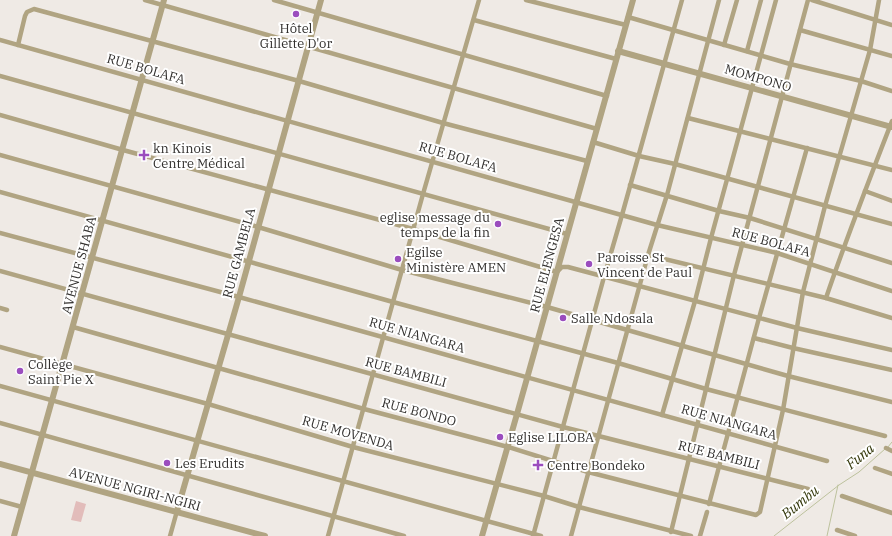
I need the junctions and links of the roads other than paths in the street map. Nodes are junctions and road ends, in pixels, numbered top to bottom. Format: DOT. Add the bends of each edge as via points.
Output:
graph roads {
  1 [pos="145,0"];
  2 [pos="274,0"];
  3 [pos="321,0"];
  4 [pos="479,0"];
  5 [pos="526,0"];
  6 [pos="633,0"];
  7 [pos="682,0"];
  8 [pos="719,0"];
  9 [pos="737,0"];
  10 [pos="761,0"];
  11 [pos="776,0"];
  12 [pos="808,0"];
  13 [pos="812,0"];
  14 [pos="879,0"];
  15 [pos="163,2"];
  16 [pos="318,12"];
  17 [pos="628,18"];
  18 [pos="474,20"];
  19 [pos="875,20"];
  20 [pos="626,25"];
  21 [pos="892,25"];
  22 [pos="674,30"];
  23 [pos="800,30"];
  24 [pos="0,40"];
  25 [pos="708,40"];
  26 [pos="152,42"];
  27 [pos="18,45"];
  28 [pos="724,45"];
  29 [pos="309,46"];
  30 [pos="870,50"];
  31 [pos="618,51"];
  32 [pos="747,51"];
  33 [pos="464,55"];
  34 [pos="762,56"];
  35 [pos="892,56"];
  36 [pos="616,59"];
  37 [pos="664,63"];
  38 [pos="790,64"];
  39 [pos="700,73"];
  40 [pos="0,76"];
  41 [pos="142,80"];
  42 [pos="861,81"];
  43 [pos="299,82"];
  44 [pos="753,88"];
  45 [pos="454,89"];
  46 [pos="892,91"];
  47 [pos="607,96"];
  48 [pos="782,96"];
  49 [pos="133,113"];
  50 [pos="0,115"];
  51 [pos="850,115"];
  52 [pos="688,118"];
  53 [pos="288,121"];
  54 [pos="443,123"];
  55 [pos="891,125"];
  56 [pos="597,129"];
  57 [pos="740,131"];
  58 [pos="770,138"];
  59 [pos="593,142"];
  60 [pos="807,148"];
  61 [pos="123,150"];
  62 [pos="0,154"];
  63 [pos="278,154"];
  64 [pos="639,156"];
  65 [pos="839,156"];
  66 [pos="432,161"];
  67 [pos="588,161"];
  68 [pos="675,164"];
  69 [pos="876,167"];
  70 [pos="892,170"];
  71 [pos="728,179"];
  72 [pos="630,185"];
  73 [pos="112,186"];
  74 [pos="758,187"];
  75 [pos="268,189"];
  76 [pos="865,191"];
  77 [pos="0,192"];
  78 [pos="423,194"];
  79 [pos="667,195"];
  80 [pos="794,196"];
  81 [pos="892,201"];
  82 [pos="576,202"];
  83 [pos="825,206"];
  84 [pos="719,211"];
  85 [pos="856,215"];
  86 [pos="622,216"];
  87 [pos="750,218"];
  88 [pos="103,220"];
  89 [pos="892,224"];
  90 [pos="657,225"];
  91 [pos="258,227"];
  92 [pos="413,229"];
  93 [pos="785,229"];
  94 [pos="0,233"];
  95 [pos="567,234"];
  96 [pos="711,238"];
  97 [pos="817,239"];
  98 [pos="743,244"];
  99 [pos="844,248"];
  100 [pos="777,253"];
  101 [pos="648,255"];
  102 [pos="92,258"];
  103 [pos="249,261"];
  104 [pos="892,263"];
  105 [pos="811,264"];
  106 [pos="704,268"];
  107 [pos="402,270"];
  108 [pos="0,271"];
  109 [pos="836,271"];
  110 [pos="556,272"];
  111 [pos="734,275"];
  112 [pos="604,277"];
  113 [pos="769,284"];
  114 [pos="640,286"];
  115 [pos="892,291"];
  116 [pos="803,292"];
  117 [pos="82,294"];
  118 [pos="238,297"];
  119 [pos="826,298"];
  120 [pos="695,301"];
  121 [pos="393,302"];
  122 [pos="546,307"];
  123 [pos="0,308"];
  124 [pos="726,308"];
  125 [pos="7,310"];
  126 [pos="759,318"];
  127 [pos="892,318"];
  128 [pos="592,320"];
  129 [pos="73,327"];
  130 [pos="797,328"];
  131 [pos="628,330"];
  132 [pos="228,334"];
  133 [pos="383,337"];
  134 [pos="754,338"];
  135 [pos="538,341"];
  136 [pos="682,345"];
  137 [pos="0,347"];
  138 [pos="793,348"];
  139 [pos="892,350"];
  140 [pos="583,353"];
  141 [pos="715,354"];
  142 [pos="618,363"];
  143 [pos="62,364"];
  144 [pos="747,364"];
  145 [pos="218,368"];
  146 [pos="892,370"];
  147 [pos="373,374"];
  148 [pos="788,376"];
  149 [pos="527,378"];
  150 [pos="673,378"];
  151 [pos="0,386"];
  152 [pos="706,389"];
  153 [pos="573,390"];
  154 [pos="738,398"];
  155 [pos="52,400"];
  156 [pos="608,400"];
  157 [pos="892,402"];
  158 [pos="208,404"];
  159 [pos="364,409"];
  160 [pos="783,410"];
  161 [pos="517,414"];
  162 [pos="662,415"];
  163 [pos="0,423"];
  164 [pos="697,424"];
  165 [pos="563,427"];
  166 [pos="728,433"];
  167 [pos="43,434"];
  168 [pos="598,436"];
  169 [pos="885,436"];
  170 [pos="197,441"];
  171 [pos="775,446"];
  172 [pos="353,447"];
  173 [pos="508,447"];
  174 [pos="886,448"];
  175 [pos="892,451"];
  176 [pos="688,459"];
  177 [pos="553,461"];
  178 [pos="827,461"];
  179 [pos="0,464"];
  180 [pos="720,467"];
  181 [pos="875,468"];
  182 [pos="32,472"];
  183 [pos="588,472"];
  184 [pos="892,474"];
  185 [pos="188,475"];
  186 [pos="768,479"];
  187 [pos="344,482"];
  188 [pos="497,484"];
  189 [pos="808,489"];
  190 [pos="679,495"];
  191 [pos="544,496"];
  192 [pos="842,496"];
  193 [pos="0,501"];
  194 [pos="709,504"];
  195 [pos="22,507"];
  196 [pos="580,507"];
  197 [pos="177,511"];
  198 [pos="707,512"];
  199 [pos="892,513"];
  200 [pos="334,516"];
  201 [pos="487,521"];
  202 [pos="837,530"];
  203 [pos="671,532"];
  204 [pos="533,535"];
  205 [pos="14,536"];
  206 [pos="170,536"];
  207 [pos="264,536"];
  208 [pos="328,536"];
  209 [pos="404,536"];
  210 [pos="482,536"];
  211 [pos="541,536"];
  212 [pos="571,536"];
  213 [pos="691,536"];
  214 [pos="700,536"];
  215 [pos="855,536"];
  1 -- 15 [label="street"];
  2 -- 16 [label="street"];
  3 -- 16 [label="street, RUE GAMBELA"];
  4 -- 18 [label="street"];
  5 -- 20 [label="street"];
  6 -- 17 [label="street, RUE ELENGESA"];
  7 -- 22 [label="street"];
  8 -- 25 [label="street"];
  9 -- 28 [label="street"];
  10 -- 32 [label="street"];
  11 -- 34 [label="street"];
  12 -- 23 [label="street"];
  13 -- 19 [label="street"];
  14 -- 19 [label="street"];
  15 -- 26 [label="street, AVENUE SHABA"];
  15 -- 29 [label="street"];
  16 -- 29 [label="street, RUE GAMBELA"];
  16 -- 33 [label="street"];
  17 -- 20 [label="street, RUE ELENGESA"];
  17 -- 22 [label="street"];
  18 -- 33 [label="street"];
  18 -- 36 [label="street"];
  19 -- 21 [label="street"];
  19 -- 30 [label="street"];
  20 -- 31 [label="street, RUE ELENGESA"];
  22 -- 25 [label="street"];
  22 -- 37 [label="street"];
  23 -- 30 [label="street"];
  23 -- 38 [label="street"];
  24 -- 27 [label="street, RUE BOLAFA"];
  25 -- 28 [label="street"];
  25 -- 39 [label="street"];
  26 -- 27 [label="street" via="34,9 25,16"];
  26 -- 41 [label="street, AVENUE SHABA"];
  26 -- 43 [label="street"];
  27 -- 41 [label="street, RUE BOLAFA"];
  28 -- 32 [label="street"];
  29 -- 43 [label="street, RUE GAMBELA"];
  29 -- 45 [label="street"];
  30 -- 35 [label="street"];
  30 -- 42 [label="street"];
  31 -- 36 [label="street, RUE ELENGESA"];
  31 -- 37 [label="street, MOMPONO"];
  32 -- 34 [label="street"];
  33 -- 45 [label="street"];
  33 -- 47 [label="street"];
  34 -- 38 [label="street"];
  34 -- 44 [label="street"];
  36 -- 47 [label="street, RUE ELENGESA"];
  37 -- 39 [label="street, MOMPONO"];
  37 -- 64 [label="street"];
  38 -- 42 [label="street"];
  38 -- 48 [label="street"];
  39 -- 44 [label="street, MOMPONO"];
  39 -- 52 [label="street"];
  40 -- 49 [label="street"];
  41 -- 49 [label="street, AVENUE SHABA"];
  41 -- 53 [label="street, RUE BOLAFA"];
  42 -- 46 [label="street"];
  42 -- 51 [label="street"];
  43 -- 53 [label="street, RUE GAMBELA"];
  43 -- 54 [label="street"];
  44 -- 48 [label="street, MOMPONO"];
  44 -- 57 [label="street"];
  45 -- 54 [label="street"];
  45 -- 56 [label="street"];
  47 -- 56 [label="street, RUE ELENGESA"];
  48 -- 51 [label="street, MOMPONO"];
  48 -- 58 [label="street"];
  49 -- 61 [label="street, AVENUE SHABA"];
  49 -- 63 [label="street"];
  50 -- 61 [label="street"];
  51 -- 55 [label="street, MOMPONO"];
  51 -- 65 [label="street"];
  52 -- 57 [label="street"];
  52 -- 68 [label="street"];
  53 -- 63 [label="street, RUE GAMBELA"];
  53 -- 66 [label="street, RUE BOLAFA"];
  54 -- 66 [label="street"];
  54 -- 67 [label="street"];
  55 -- 69 [label="street"];
  56 -- 59 [label="street, RUE ELENGESA"];
  57 -- 58 [label="street"];
  57 -- 71 [label="street"];
  58 -- 60 [label="street"];
  58 -- 74 [label="street"];
  59 -- 64 [label="street"];
  59 -- 67 [label="street, RUE ELENGESA"];
  60 -- 65 [label="street"];
  60 -- 80 [label="street"];
  61 -- 73 [label="street, AVENUE SHABA"];
  61 -- 75 [label="street"];
  62 -- 73 [label="street"];
  63 -- 75 [label="street, RUE GAMBELA"];
  63 -- 78 [label="street"];
  64 -- 68 [label="street"];
  64 -- 72 [label="street"];
  65 -- 69 [label="street"];
  65 -- 83 [label="street"];
  66 -- 78 [label="street"];
  66 -- 82 [label="street, RUE BOLAFA"];
  67 -- 82 [label="street, RUE ELENGESA"];
  68 -- 71 [label="street"];
  68 -- 79 [label="street"];
  69 -- 70 [label="street"];
  69 -- 76 [label="street"];
  71 -- 74 [label="street"];
  71 -- 84 [label="street"];
  72 -- 79 [label="street"];
  72 -- 86 [label="street"];
  73 -- 88 [label="street, AVENUE SHABA"];
  73 -- 91 [label="street"];
  74 -- 80 [label="street"];
  74 -- 87 [label="street"];
  75 -- 91 [label="street, RUE GAMBELA"];
  75 -- 92 [label="street"];
  76 -- 81 [label="street"];
  76 -- 85 [label="street"];
  77 -- 88 [label="street"];
  78 -- 92 [label="street"];
  78 -- 95 [label="street"];
  79 -- 84 [label="street"];
  79 -- 90 [label="street"];
  80 -- 83 [label="street"];
  80 -- 93 [label="street"];
  82 -- 86 [label="street, RUE BOLAFA"];
  82 -- 95 [label="street, RUE ELENGESA"];
  83 -- 85 [label="street"];
  83 -- 97 [label="street"];
  84 -- 87 [label="street"];
  84 -- 96 [label="street"];
  85 -- 89 [label="street"];
  85 -- 99 [label="street"];
  86 -- 90 [label="street, RUE BOLAFA"];
  86 -- 112 [label="street"];
  87 -- 93 [label="street"];
  87 -- 98 [label="street"];
  88 -- 102 [label="street, AVENUE SHABA"];
  88 -- 103 [label="street"];
  90 -- 96 [label="street, RUE BOLAFA"];
  90 -- 101 [label="street"];
  91 -- 103 [label="street, RUE GAMBELA"];
  91 -- 107 [label="street"];
  92 -- 107 [label="street"];
  92 -- 110 [label="street"];
  93 -- 97 [label="street"];
  93 -- 100 [label="street"];
  94 -- 102 [label="street, RUE NIANGARA"];
  95 -- 110 [label="street, RUE ELENGESA"];
  96 -- 98 [label="street, RUE BOLAFA"];
  96 -- 106 [label="street"];
  97 -- 99 [label="street"];
  97 -- 105 [label="street"];
  98 -- 100 [label="street, RUE BOLAFA"];
  98 -- 111 [label="street"];
  99 -- 104 [label="street"];
  99 -- 109 [label="street"];
  100 -- 105 [label="street, RUE BOLAFA"];
  100 -- 113 [label="street"];
  101 -- 106 [label="street"];
  101 -- 114 [label="street"];
  102 -- 117 [label="street, AVENUE SHABA"];
  102 -- 118 [label="street, RUE NIANGARA"];
  103 -- 118 [label="street, RUE GAMBELA"];
  103 -- 121 [label="street"];
  105 -- 109 [label="street, RUE BOLAFA"];
  105 -- 116 [label="street"];
  106 -- 111 [label="street"];
  106 -- 120 [label="street"];
  107 -- 121 [label="street"];
  107 -- 122 [label="street"];
  108 -- 117 [label="street, RUE BAMBILI"];
  109 -- 115 [label="street, RUE BOLAFA"];
  109 -- 119 [label="street"];
  110 -- 112 [label="street" via="562,267 568,267"];
  110 -- 122 [label="street, RUE ELENGESA"];
  111 -- 113 [label="street"];
  111 -- 124 [label="street"];
  112 -- 114 [label="street"];
  112 -- 128 [label="street"];
  113 -- 116 [label="street"];
  113 -- 126 [label="street"];
  114 -- 120 [label="street"];
  114 -- 131 [label="street"];
  116 -- 119 [label="street"];
  116 -- 130 [label="street"];
  117 -- 129 [label="street, AVENUE SHABA"];
  117 -- 132 [label="street, RUE BAMBILI"];
  118 -- 132 [label="street, RUE GAMBELA"];
  118 -- 133 [label="street, RUE NIANGARA"];
  119 -- 127 [label="street"];
  120 -- 124 [label="street"];
  120 -- 136 [label="street"];
  121 -- 133 [label="street"];
  121 -- 135 [label="street"];
  122 -- 128 [label="street"];
  122 -- 135 [label="street, RUE ELENGESA"];
  123 -- 125 [label="street"];
  124 -- 126 [label="street"];
  124 -- 141 [label="street"];
  126 -- 130 [label="street"];
  126 -- 134 [label="street"];
  128 -- 131 [label="street"];
  128 -- 140 [label="street"];
  129 -- 143 [label="street, AVENUE SHABA"];
  129 -- 145 [label="street, RUE BONDO"];
  130 -- 138 [label="street"];
  130 -- 139 [label="street"];
  131 -- 136 [label="street"];
  131 -- 142 [label="street"];
  132 -- 145 [label="street, RUE GAMBELA"];
  132 -- 147 [label="street, RUE BAMBILI"];
  133 -- 147 [label="street"];
  133 -- 149 [label="street, RUE NIANGARA"];
  134 -- 138 [label="street"];
  134 -- 144 [label="street"];
  135 -- 140 [label="street"];
  135 -- 149 [label="street, RUE ELENGESA"];
  136 -- 141 [label="street"];
  136 -- 150 [label="street"];
  137 -- 143 [label="street, RUE MOVENDA"];
  138 -- 146 [label="street"];
  138 -- 148 [label="street"];
  140 -- 142 [label="street"];
  140 -- 153 [label="street"];
  141 -- 144 [label="street"];
  141 -- 152 [label="street"];
  142 -- 150 [label="street"];
  142 -- 156 [label="street"];
  143 -- 155 [label="street, AVENUE SHABA"];
  143 -- 158 [label="street, RUE MOVENDA"];
  144 -- 148 [label="street"];
  144 -- 154 [label="street"];
  145 -- 158 [label="street, RUE GAMBELA"];
  145 -- 159 [label="street, RUE BONDO"];
  147 -- 159 [label="street"];
  147 -- 161 [label="street, RUE BAMBILI"];
  148 -- 157 [label="street"];
  148 -- 160 [label="street"];
  149 -- 153 [label="street, RUE NIANGARA"];
  149 -- 161 [label="street, RUE ELENGESA"];
  150 -- 152 [label="street"];
  150 -- 162 [label="street"];
  151 -- 155 [label="street"];
  152 -- 154 [label="street"];
  152 -- 164 [label="street"];
  153 -- 156 [label="street, RUE NIANGARA"];
  153 -- 165 [label="street"];
  154 -- 160 [label="street"];
  154 -- 166 [label="street"];
  155 -- 167 [label="street, AVENUE SHABA"];
  155 -- 170 [label="street"];
  156 -- 162 [label="street, RUE NIANGARA"];
  156 -- 168 [label="street"];
  158 -- 170 [label="street, RUE GAMBELA"];
  158 -- 172 [label="street, RUE MOVENDA"];
  159 -- 172 [label="street"];
  159 -- 173 [label="street, RUE BONDO"];
  160 -- 169 [label="street"];
  160 -- 171 [label="street"];
  161 -- 165 [label="street, RUE BAMBILI"];
  161 -- 173 [label="street, RUE ELENGESA"];
  162 -- 164 [label="street, RUE NIANGARA"];
  163 -- 167 [label="street"];
  164 -- 166 [label="street, RUE NIANGARA"];
  164 -- 176 [label="street"];
  165 -- 168 [label="street, RUE BAMBILI"];
  165 -- 177 [label="street"];
  166 -- 171 [label="street, RUE NIANGARA"];
  166 -- 180 [label="street"];
  167 -- 182 [label="street, AVENUE SHABA"];
  167 -- 185 [label="street"];
  168 -- 176 [label="street, RUE BAMBILI"];
  168 -- 183 [label="street"];
  170 -- 185 [label="street, RUE GAMBELA"];
  170 -- 187 [label="street"];
  171 -- 178 [label="street, RUE NIANGARA"];
  171 -- 186 [label="street"];
  172 -- 187 [label="street"];
  172 -- 188 [label="street, RUE MOVENDA"];
  173 -- 177 [label="street, RUE BONDO"];
  173 -- 188 [label="street, RUE ELENGESA"];
  174 -- 175 [label="street"];
  176 -- 180 [label="street, RUE BAMBILI"];
  176 -- 190 [label="street"];
  177 -- 183 [label="street, RUE BONDO"];
  177 -- 191 [label="street"];
  179 -- 182 [label="street, AVENUE NGIRI-NGIRI"];
  180 -- 186 [label="street, RUE BAMBILI"];
  180 -- 194 [label="street"];
  181 -- 184 [label="street"];
  182 -- 195 [label="street, AVENUE SHABA"];
  182 -- 197 [label="street, AVENUE NGIRI-NGIRI"];
  183 -- 190 [label="street, RUE BONDO"];
  183 -- 196 [label="street"];
  185 -- 197 [label="street, RUE GAMBELA"];
  185 -- 200 [label="street"];
  186 -- 189 [label="street, RUE BAMBILI"];
  186 -- 194 [label="street, RUE BONDO" via="756,515"];
  187 -- 200 [label="street"];
  187 -- 201 [label="street"];
  188 -- 191 [label="street, RUE MOVENDA"];
  188 -- 201 [label="street, RUE ELENGESA"];
  190 -- 194 [label="street, RUE BONDO"];
  190 -- 203 [label="street"];
  191 -- 196 [label="street, RUE MOVENDA"];
  191 -- 204 [label="street"];
  192 -- 199 [label="street"];
  193 -- 195 [label="street"];
  195 -- 205 [label="street, AVENUE SHABA"];
  196 -- 203 [label="street, RUE MOVENDA"];
  196 -- 212 [label="street"];
  197 -- 206 [label="street"];
  197 -- 207 [label="street, AVENUE NGIRI-NGIRI"];
  198 -- 214 [label="street"];
  200 -- 208 [label="street"];
  200 -- 209 [label="street"];
  201 -- 204 [label="street"];
  201 -- 210 [label="street, RUE ELENGESA"];
  202 -- 215 [label="street"];
  203 -- 213 [label="street, RUE MOVENDA"];
  204 -- 211 [label="street"];
}
